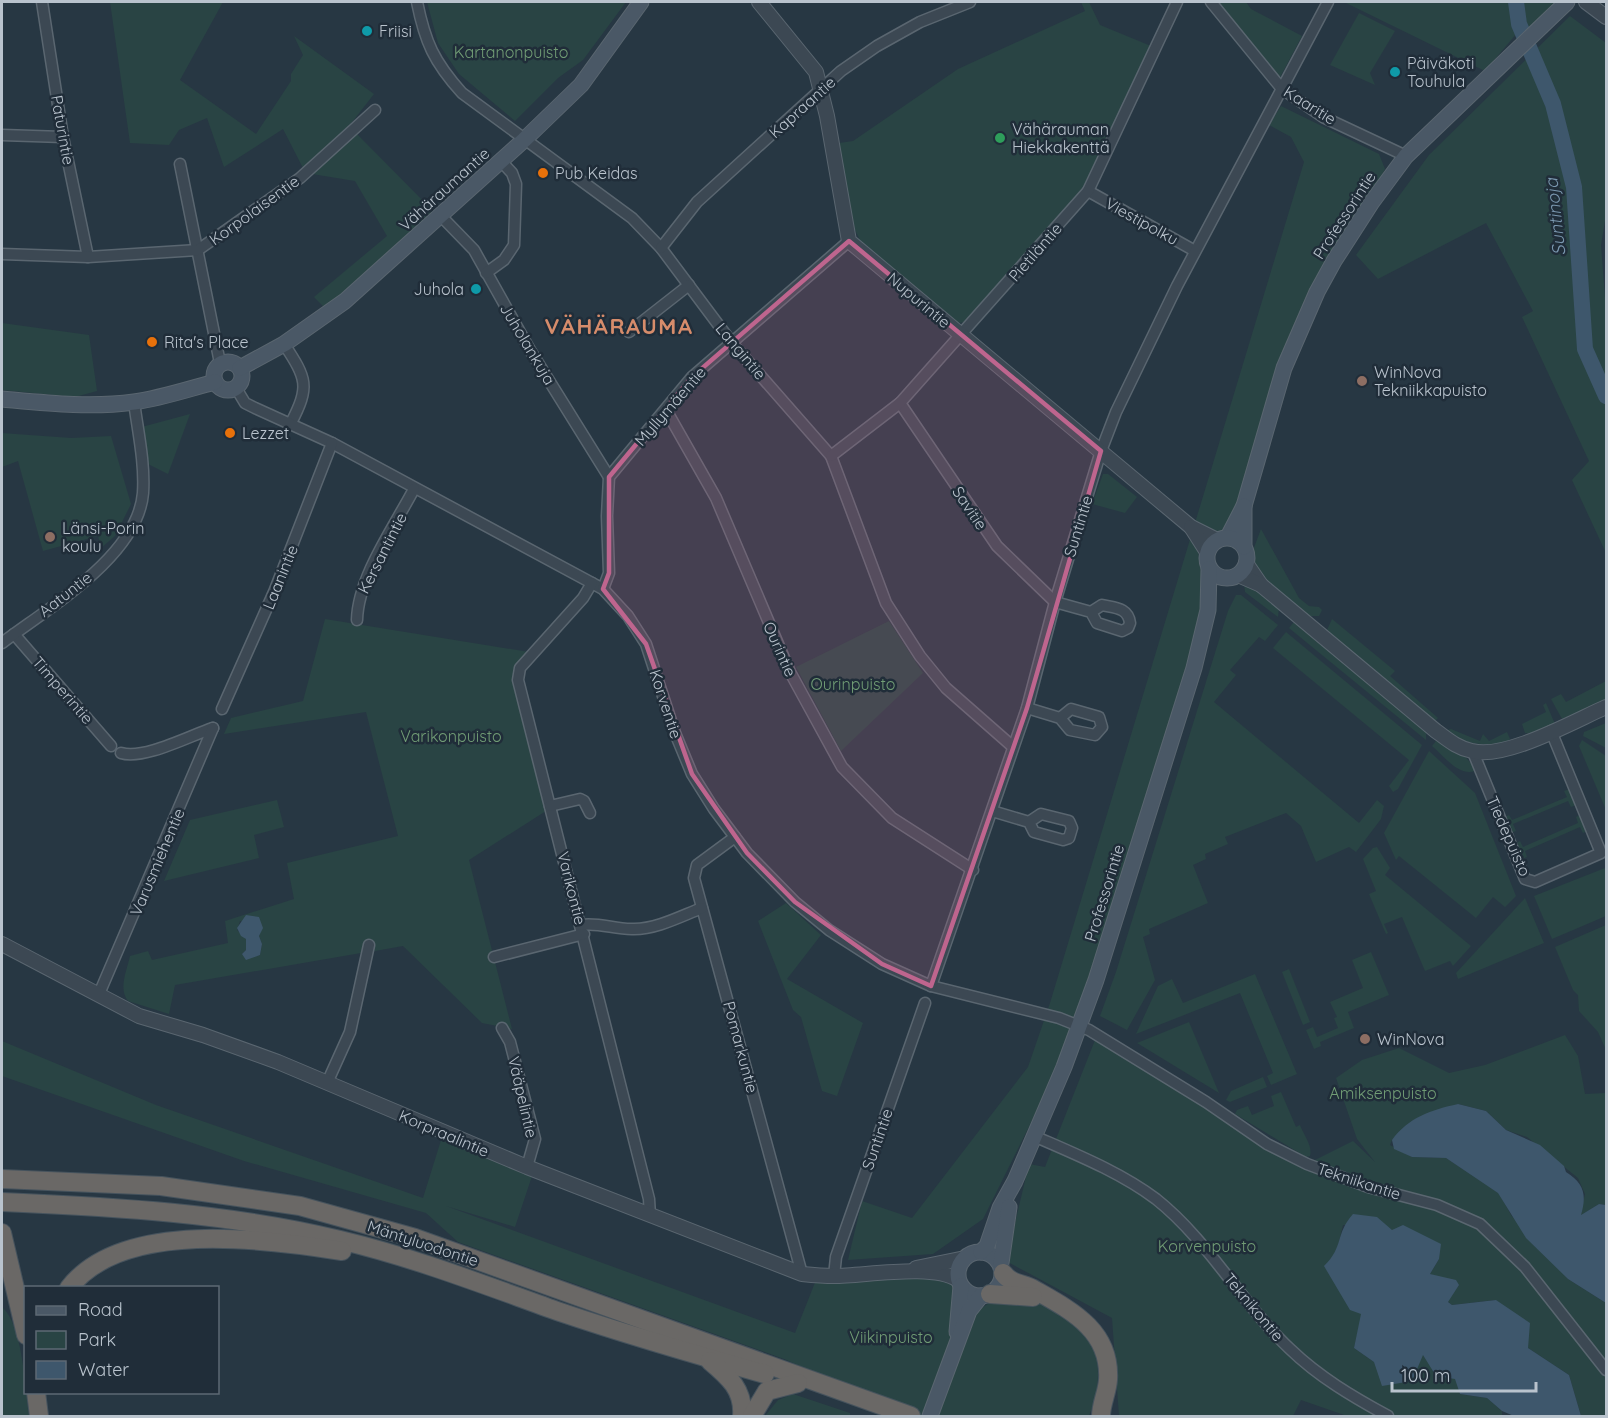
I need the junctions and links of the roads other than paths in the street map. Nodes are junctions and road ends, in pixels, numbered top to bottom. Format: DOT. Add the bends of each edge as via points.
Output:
graph roads {
  1 [pos="42,2"];
  2 [pos="417,2"];
  3 [pos="641,2"];
  4 [pos="759,2"];
  5 [pos="970,2"];
  6 [pos="1177,2"];
  7 [pos="1211,2"];
  8 [pos="1328,2"];
  9 [pos="1567,2"];
  10 [pos="1586,2"];
  11 [pos="1606,17"];
  12 [pos="1282,89"];
  13 [pos="822,91"];
  14 [pos="375,110"];
  15 [pos="2,135"];
  16 [pos="63,137"];
  17 [pos="524,140"];
  18 [pos="1406,156"];
  19 [pos="501,161"];
  20 [pos="180,164"];
  21 [pos="1088,191"];
  22 [pos="441,216"];
  23 [pos="849,241"];
  24 [pos="661,248"];
  25 [pos="198,250"];
  26 [pos="1195,251"];
  27 [pos="2,254"];
  28 [pos="88,257"];
  29 [pos="486,273"];
  30 [pos="689,285"];
  31 [pos="629,333"];
  32 [pos="962,336"];
  33 [pos="732,343"];
  34 [pos="284,344"];
  35 [pos="220,363"];
  36 [pos="240,368"];
  37 [pos="215,382"];
  38 [pos="236,388"];
  39 [pos="2,399"];
  40 [pos="134,402"];
  41 [pos="900,403"];
  42 [pos="666,410"];
  43 [pos="291,423"];
  44 [pos="332,443"];
  45 [pos="1101,452"];
  46 [pos="831,456"];
  47 [pos="609,477"];
  48 [pos="414,489"];
  49 [pos="1244,506"];
  50 [pos="1217,543"];
  51 [pos="1244,547"];
  52 [pos="1209,569"];
  53 [pos="1237,572"];
  54 [pos="592,583"];
  55 [pos="603,590"];
  56 [pos="1055,602"];
  57 [pos="1208,610"];
  58 [pos="1091,612"];
  59 [pos="357,620"];
  60 [pos="14,634"];
  61 [pos="2,643"];
  62 [pos="1606,707"];
  63 [pos="1027,708"];
  64 [pos="222,709"];
  65 [pos="1060,718"];
  66 [pos="1551,731"];
  67 [pos="111,746"];
  68 [pos="1012,746"];
  69 [pos="1473,752"];
  70 [pos="121,753"];
  71 [pos="550,806"];
  72 [pos="992,811"];
  73 [pos="590,813"];
  74 [pos="1029,822"];
  75 [pos="735,837"];
  76 [pos="973,870"];
  77 [pos="702,908"];
  78 [pos="583,930"];
  79 [pos="2,944"];
  80 [pos="369,945"];
  81 [pos="494,957"];
  82 [pos="931,986"];
  83 [pos="99,994"];
  84 [pos="925,1003"];
  85 [pos="1079,1026"];
  86 [pos="502,1028"];
  87 [pos="327,1083"];
  88 [pos="1035,1136"];
  89 [pos="527,1167"];
  90 [pos="2,1179"];
  91 [pos="1015,1181"];
  92 [pos="2,1202"];
  93 [pos="650,1216"];
  94 [pos="2,1233"];
  95 [pos="981,1252"];
  96 [pos="397,1255"];
  97 [pos="964,1258"];
  98 [pos="1002,1268"];
  99 [pos="900,1272"];
  100 [pos="802,1274"];
  101 [pos="834,1276"];
  102 [pos="959,1283"];
  103 [pos="70,1286"];
  104 [pos="986,1295"];
  105 [pos="2,1298"];
  106 [pos="1048,1298"];
  107 [pos="24,1329"];
  108 [pos="957,1341"];
  109 [pos="704,1357"];
  110 [pos="1606,1370"];
  111 [pos="798,1383"];
  112 [pos="825,1387"];
  113 [pos="906,1415"];
  114 [pos="1100,1415"];
  115 [pos="742,1416"];
  116 [pos="752,1416"];
  117 [pos="930,1416"];
  118 [pos="1388,1416"];
  1 -- 16 [label="street, Paturintie"];
  2 -- 17 [label="street, Langintie" via="431,55 444,74 462,93"];
  3 -- 17 [label="main road, Vähäraumantie" via="581,85"];
  4 -- 13 [label="street" via="804,54"];
  5 -- 13 [label="street, Kapraantie" via="920,22 877,46"];
  6 -- 21 [label="street, Pietiläntie"];
  7 -- 12 [label="street, Kaaritie"];
  8 -- 12 [label="street, Suntintie"];
  9 -- 18 [label="main road, Professorintie"];
  10 -- 11 [label="street"];
  12 -- 18 [label="street, Kaaritie" via="1323,117"];
  12 -- 26 [label="street, Suntintie"];
  13 -- 23 [label="street"];
  13 -- 24 [label="street, Kapraantie" via="697,202"];
  14 -- 25 [label="street, Korpolaisentie" via="300,178"];
  15 -- 16 [label="street"];
  16 -- 28 [label="street, Paturintie"];
  17 -- 19 [label="main road, Vähäraumantie"];
  17 -- 24 [label="street, Langintie" via="632,218"];
  18 -- 49 [label="main road, Professorintie" via="1334,261 1312,302 1284,368"];
  19 -- 22 [label="main road, Vähäraumantie"];
  19 -- 29 [label="street" via="516,184 514,245 504,260"];
  20 -- 25 [label="street"];
  21 -- 26 [label="street, Viestipolku"];
  21 -- 32 [label="street, Pietiläntie"];
  22 -- 29 [label="street, Juholankuja" via="474,250"];
  22 -- 34 [label="main road, Vähäraumantie" via="345,301"];
  23 -- 32 [label="street, Nupurintie"];
  23 -- 33 [label="street, Myllymäentie"];
  24 -- 30 [label="street, Langintie"];
  25 -- 28 [label="street, Korpolaisentie"];
  25 -- 35 [label="street"];
  26 -- 45 [label="street, Suntintie" via="1139,360"];
  27 -- 28 [label="street, Korpolaisentie"];
  29 -- 47 [label="street, Juholankuja"];
  30 -- 31 [label="street"];
  30 -- 33 [label="street, Langintie"];
  32 -- 41 [label="street, Pietiläntie"];
  32 -- 45 [label="street, Nupurintie"];
  33 -- 42 [label="street, Myllymäentie" via="692,377"];
  33 -- 46 [label="street, Langintie"];
  34 -- 36 [label="main road, Vähäraumantie"];
  34 -- 43 [label="street" via="301,369 305,386 302,403"];
  35 -- 36 [label="main road" via="232,362"];
  35 -- 37 [label="main road" via="214,371"];
  36 -- 38 [label="main road" via="242,379"];
  37 -- 38 [label="main road" via="223,390"];
  37 -- 40 [label="main road"];
  38 -- 43 [label="street, Korventie" via="245,403"];
  39 -- 40 [label="main road" via="65,405"];
  40 -- 60 [label="street, Aatuntie" via="143,480 136,522 104,564"];
  41 -- 46 [label="street, Pietiläntie"];
  41 -- 56 [label="street, Savitie" via="997,546"];
  42 -- 47 [label="street, Myllymäentie"];
  42 -- 76 [label="street, Ourintie" via="716,498 790,672 842,767 892,818"];
  43 -- 44 [label="street, Korventie"];
  44 -- 48 [label="street, Korventie"];
  44 -- 64 [label="street, Laanintie" via="274,592"];
  45 -- 50 [label="street, Nupurintie" via="1191,527"];
  45 -- 56 [label="street, Suntintie"];
  46 -- 68 [label="street, Langintie" via="886,603 946,688"];
  47 -- 55 [label="street" via="609,573"];
  48 -- 54 [label="street, Korventie"];
  48 -- 59 [label="street, Kersantintie" via="365,582 357,602"];
  49 -- 50 [label="main road, Professorintie"];
  49 -- 51 [label="main road, Professorintie"];
  50 -- 51 [label="main road" via="1237,540"];
  50 -- 52 [label="main road, Professorintie"];
  51 -- 53 [label="main road, Professorintie"];
  52 -- 53 [label="main road" via="1216,576"];
  52 -- 57 [label="main road, Professorintie"];
  53 -- 57 [label="main road, Professorintie"];
  53 -- 69 [label="street" via="1261,585 1436,731"];
  54 -- 55 [label="street, Korventie"];
  54 -- 71 [label="street, Varikontie" via="520,668 518,680"];
  55 -- 75 [label="street, Korventie" via="628,616 646,644 692,774"];
  56 -- 58 [label="street"];
  56 -- 63 [label="street, Suntintie"];
  57 -- 85 [label="main road, Professorintie" via="1194,668"];
  60 -- 61 [label="street, Aatuntie"];
  60 -- 67 [label="street, Timperintie"];
  62 -- 66 [label="street"];
  63 -- 65 [label="street"];
  63 -- 68 [label="street, Suntintie"];
  66 -- 69 [label="street" via="1508,749"];
  66 -- 69 [label="street, Tiedepuisto" via="1601,853 1535,882 1525,879"];
  68 -- 72 [label="street, Suntintie"];
  70 -- 83 [label="street, Varusmiehentie" via="144,753 213,728"];
  71 -- 73 [label="street" via="580,799"];
  71 -- 78 [label="street, Varikontie"];
  72 -- 74 [label="street"];
  72 -- 76 [label="street, Suntintie"];
  75 -- 77 [label="street, Pomarkuntie" via="697,866 694,878"];
  75 -- 82 [label="street, Korventie" via="795,902 829,930 882,964"];
  76 -- 82 [label="street, Suntintie"];
  77 -- 78 [label="street" via="648,928"];
  77 -- 100 [label="street, Pomarkuntie"];
  78 -- 81 [label="street"];
  78 -- 93 [label="street, Varikontie"];
  79 -- 83 [label="street, Korpraalintie"];
  80 -- 87 [label="street" via="353,1023"];
  82 -- 85 [label="street, Korventie"];
  83 -- 87 [label="street, Korpraalintie" via="139,1016 203,1035"];
  84 -- 101 [label="street, Suntintie" via="836,1257"];
  85 -- 88 [label="main road, Professorintie"];
  85 -- 110 [label="street, Tekniikantie" via="1206,1102 1267,1144 1307,1164 1437,1205 1480,1224 1525,1267"];
  86 -- 89 [label="street, Vääpelintie" via="510,1042 535,1139"];
  87 -- 89 [label="street, Korpraalintie"];
  88 -- 91 [label="main road, Professorintie"];
  88 -- 118 [label="street, Teknikontie" via="1126,1179 1156,1199 1190,1230 1289,1348 1350,1396"];
  89 -- 93 [label="street, Korpraalintie"];
  90 -- 112 [label="highway, Mäntyluodontie" via="161,1186 300,1206 415,1238 794,1372"];
  91 -- 95 [label="main road, Professorintie"];
  91 -- 98 [label="main road, Professorintie" via="1001,1247"];
  92 -- 96 [label="highway, Mäntyluodontie" via="173,1212 255,1223"];
  93 -- 100 [label="street, Korpraalintie"];
  94 -- 107 [label="highway"];
  95 -- 97 [label="main road"];
  95 -- 98 [label="main road" via="990,1255"];
  96 -- 103 [label="highway" via="386,1258 258,1241 163,1242 130,1248 104,1259"];
  96 -- 109 [label="highway, Mäntyluodontie"];
  97 -- 99 [label="street, Korpraalintie"];
  97 -- 102 [label="main road" via="958,1270"];
  98 -- 104 [label="main road" via="1001,1282"];
  98 -- 106 [label="highway" via="1009,1280"];
  99 -- 101 [label="street, Korpraalintie"];
  99 -- 102 [label="street, Korpraalintie" via="942,1273"];
  100 -- 101 [label="street, Korpraalintie"];
  102 -- 104 [label="main road" via="966,1291"];
  102 -- 108 [label="main road"];
  104 -- 106 [label="highway"];
  104 -- 108 [label="main road" via="969,1311"];
  105 -- 107 [label="highway" via="16,1310"];
  106 -- 114 [label="highway" via="1079,1315 1098,1338 1108,1382"];
  108 -- 117 [label="main road"];
  109 -- 111 [label="highway, Mäntyluodontie"];
  109 -- 115 [label="highway" via="732,1380 742,1404"];
  111 -- 112 [label="highway, Mäntyluodontie"];
  111 -- 116 [label="highway" via="766,1391"];
  112 -- 113 [label="highway, Mäntyluodontie"];
}
